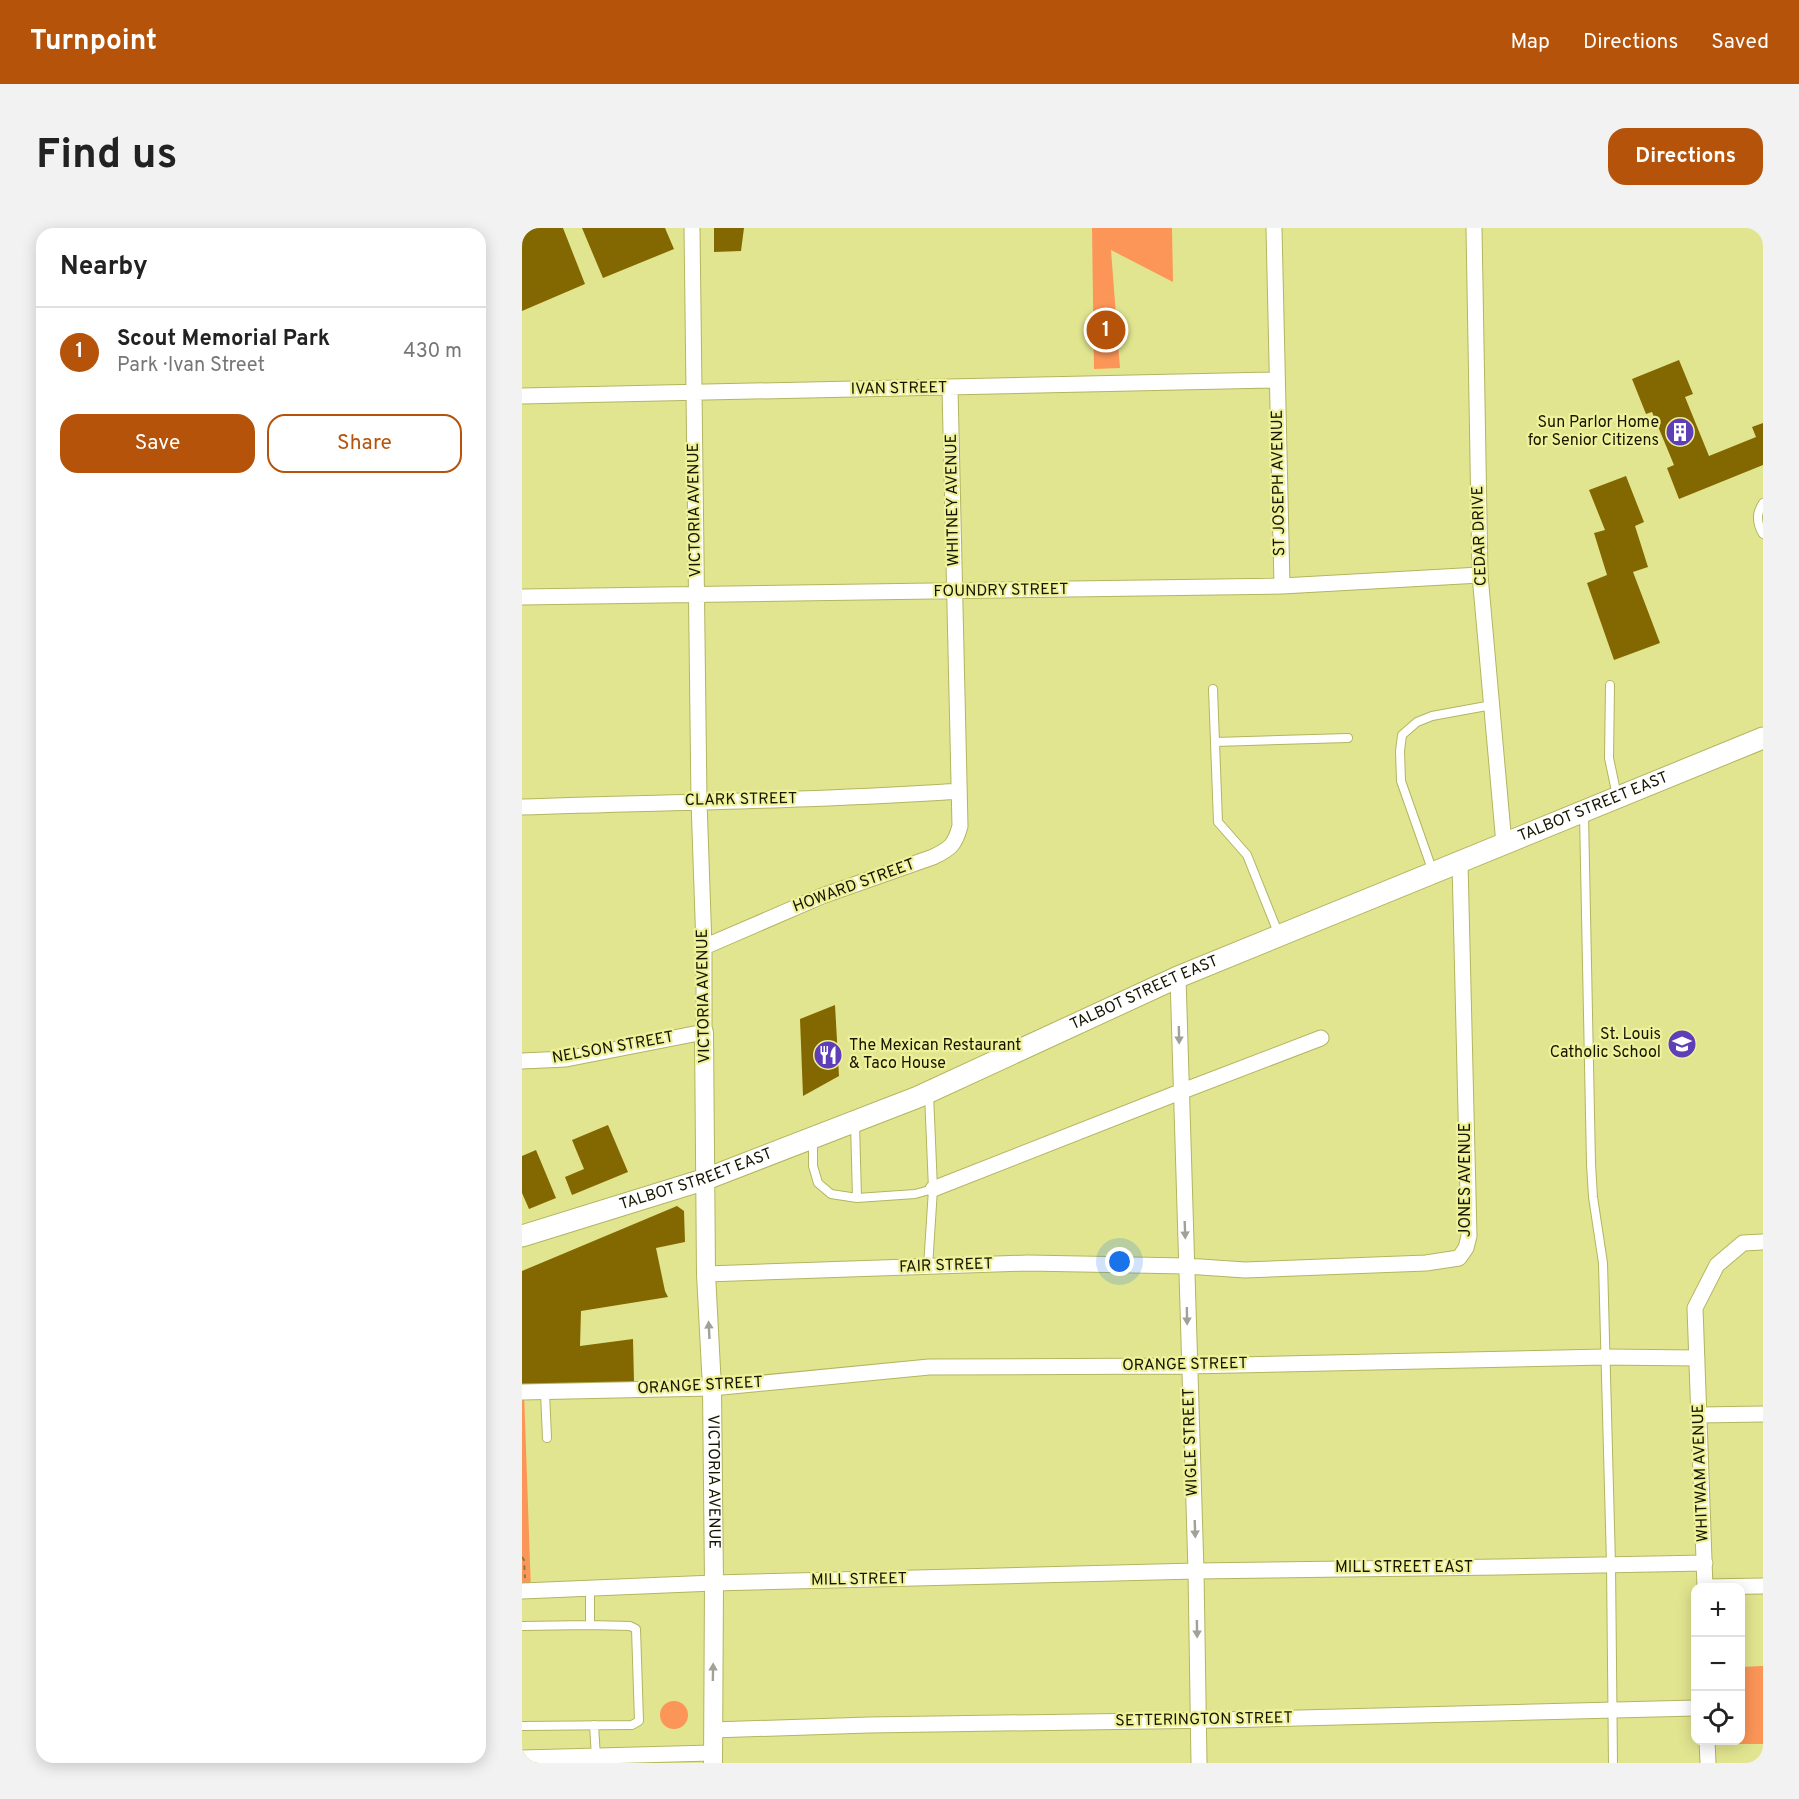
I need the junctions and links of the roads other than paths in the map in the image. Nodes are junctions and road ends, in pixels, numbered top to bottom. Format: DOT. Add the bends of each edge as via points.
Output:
graph roads {
  1 [pos="692,228"];
  2 [pos="1274,228"];
  3 [pos="1474,228"];
  4 [pos="1276,380"];
  5 [pos="950,388"];
  6 [pos="693,394"];
  7 [pos="522,396"];
  8 [pos="1763,503"];
  9 [pos="1763,534"];
  10 [pos="1480,575"];
  11 [pos="1282,586"];
  12 [pos="955,592"];
  13 [pos="696,595"];
  14 [pos="522,597"];
  15 [pos="1610,686"];
  16 [pos="1213,689"];
  17 [pos="1492,705"];
  18 [pos="1348,738"];
  19 [pos="1763,738"];
  20 [pos="1215,742"];
  21 [pos="959,791"];
  22 [pos="1617,798"];
  23 [pos="699,801"];
  24 [pos="522,807"];
  25 [pos="1584,812"];
  26 [pos="1504,844"];
  27 [pos="1460,863"];
  28 [pos="1433,874"];
  29 [pos="1279,936"];
  30 [pos="704,947"];
  31 [pos="1178,977"];
  32 [pos="704,1032"];
  33 [pos="1321,1038"];
  34 [pos="522,1061"];
  35 [pos="929,1092"];
  36 [pos="1180,1092"];
  37 [pos="855,1122"];
  38 [pos="813,1138"];
  39 [pos="706,1179"];
  40 [pos="933,1189"];
  41 [pos="856,1198"];
  42 [pos="522,1236"];
  43 [pos="1763,1242"];
  44 [pos="928,1266"];
  45 [pos="1186,1266"];
  46 [pos="706,1274"];
  47 [pos="1605,1357"];
  48 [pos="1697,1358"];
  49 [pos="1189,1366"];
  50 [pos="712,1388"];
  51 [pos="522,1392"];
  52 [pos="545,1392"];
  53 [pos="1763,1413"];
  54 [pos="1699,1415"];
  55 [pos="547,1438"];
  56 [pos="1705,1563"];
  57 [pos="1611,1564"];
  58 [pos="1196,1571"];
  59 [pos="714,1583"];
  60 [pos="1705,1583"];
  61 [pos="1745,1586"];
  62 [pos="1763,1586"];
  63 [pos="590,1588"];
  64 [pos="523,1591"];
  65 [pos="590,1625"];
  66 [pos="522,1626"];
  67 [pos="1691,1708"];
  68 [pos="1613,1711"];
  69 [pos="1198,1720"];
  70 [pos="594,1725"];
  71 [pos="522,1726"];
  72 [pos="713,1730"];
  73 [pos="1707,1745"];
  74 [pos="596,1757"];
  75 [pos="522,1758"];
  76 [pos="713,1758"];
  77 [pos="1199,1763"];
  78 [pos="1613,1763"];
  79 [pos="1708,1763"];
  1 -- 6 [label="street, VICTORIA AVENUE"];
  2 -- 4 [label="street, ST JOSEPH AVENUE"];
  3 -- 10 [label="street, CEDAR DRIVE"];
  4 -- 5 [label="street, IVAN STREET"];
  4 -- 11 [label="street, ST JOSEPH AVENUE"];
  5 -- 6 [label="street, IVAN STREET"];
  5 -- 12 [label="street, WHITNEY AVENUE"];
  6 -- 7 [label="street, IVAN STREET"];
  6 -- 13 [label="street, VICTORIA AVENUE"];
  8 -- 9 [label="lane" via="1758,515"];
  10 -- 11 [label="street, FOUNDRY STREET"];
  10 -- 17 [label="street, CEDAR DRIVE"];
  11 -- 12 [label="street, FOUNDRY STREET"];
  12 -- 13 [label="street, FOUNDRY STREET"];
  12 -- 21 [label="street, WHITNEY AVENUE"];
  13 -- 14 [label="street, FOUNDRY STREET"];
  13 -- 23 [label="street, VICTORIA AVENUE"];
  15 -- 22 [label="lane" via="1609,758"];
  16 -- 20 [label="lane"];
  17 -- 26 [label="street, CEDAR DRIVE"];
  17 -- 28 [label="lane" via="1432,716 1402,735 1401,782"];
  18 -- 20 [label="lane"];
  19 -- 22 [label="main road, TALBOT STREET EAST"];
  20 -- 29 [label="lane" via="1218,822 1247,855"];
  21 -- 23 [label="street, CLARK STREET"];
  21 -- 30 [label="street, HOWARD STREET" via="960,826 956,841 948,850 822,896"];
  22 -- 25 [label="main road, TALBOT STREET EAST"];
  23 -- 24 [label="street, CLARK STREET"];
  23 -- 30 [label="street, VICTORIA AVENUE"];
  25 -- 26 [label="main road, TALBOT STREET EAST"];
  25 -- 47 [label="lane" via="1591,1164 1603,1263"];
  26 -- 27 [label="main road, TALBOT STREET EAST"];
  27 -- 28 [label="main road, TALBOT STREET EAST"];
  27 -- 45 [label="street, JONES AVENUE" via="1469,1236 1466,1248 1459,1258 1426,1263 1245,1270"];
  28 -- 29 [label="main road, TALBOT STREET EAST"];
  29 -- 31 [label="main road, TALBOT STREET EAST"];
  30 -- 32 [label="street, VICTORIA AVENUE"];
  31 -- 35 [label="main road, TALBOT STREET EAST"];
  31 -- 36 [label="street, WIGLE STREET, one-way"];
  32 -- 34 [label="street, NELSON STREET" via="566,1059"];
  32 -- 39 [label="street, VICTORIA AVENUE"];
  33 -- 36 [label="street"];
  35 -- 37 [label="main road, TALBOT STREET EAST"];
  35 -- 40 [label="lane"];
  36 -- 40 [label="street"];
  36 -- 45 [label="street, WIGLE STREET, one-way"];
  37 -- 38 [label="main road, TALBOT STREET EAST"];
  37 -- 41 [label="lane"];
  38 -- 39 [label="main road, TALBOT STREET EAST"];
  38 -- 41 [label="lane" via="813,1166 818,1183 831,1194"];
  39 -- 42 [label="main road, TALBOT STREET EAST"];
  39 -- 46 [label="street, VICTORIA AVENUE"];
  40 -- 41 [label="lane"];
  40 -- 44 [label="lane"];
  43 -- 48 [label="street" via="1743,1243 1717,1265 1695,1308"];
  44 -- 45 [label="street, FAIR STREET"];
  44 -- 46 [label="street, FAIR STREET"];
  45 -- 49 [label="street, WIGLE STREET, one-way"];
  50 -- 46 [label="street, VICTORIA AVENUE, one-way"];
  47 -- 48 [label="street, ORANGE STREET"];
  47 -- 49 [label="street, ORANGE STREET"];
  47 -- 57 [label="lane"];
  48 -- 54 [label="street, WHITWAM AVENUE"];
  49 -- 50 [label="street, ORANGE STREET" via="929,1367"];
  49 -- 58 [label="street, WIGLE STREET, one-way"];
  50 -- 52 [label="street, ORANGE STREET"];
  50 -- 59 [label="street, VICTORIA AVENUE"];
  51 -- 52 [label="street, ORANGE STREET"];
  52 -- 55 [label="lane"];
  53 -- 54 [label="street"];
  54 -- 56 [label="street, WHITWAM AVENUE"];
  56 -- 57 [label="street"];
  56 -- 60 [label="street, WHITWAM AVENUE"];
  57 -- 58 [label="street, MILL STREET EAST"];
  57 -- 68 [label="lane"];
  58 -- 59 [label="street, MILL STREET"];
  58 -- 69 [label="street, WIGLE STREET, one-way"];
  59 -- 63 [label="street, MILL STREET"];
  72 -- 59 [label="street, VICTORIA AVENUE, one-way"];
  61 -- 62 [label="street"];
  63 -- 64 [label="street, MILL STREET"];
  63 -- 65 [label="lane"];
  65 -- 66 [label="lane"];
  65 -- 70 [label="lane" via="636,1629 639,1721 632,1725"];
  67 -- 68 [label="street, SETTERINGTON STREET"];
  68 -- 69 [label="street, SETTERINGTON STREET"];
  68 -- 78 [label="lane"];
  69 -- 72 [label="street, SETTERINGTON STREET"];
  69 -- 77 [label="street, WIGLE STREET"];
  70 -- 71 [label="lane"];
  70 -- 74 [label="lane"];
  72 -- 76 [label="street, VICTORIA AVENUE"];
  73 -- 79 [label="street"];
  74 -- 75 [label="street"];
  74 -- 76 [label="street"];
}
